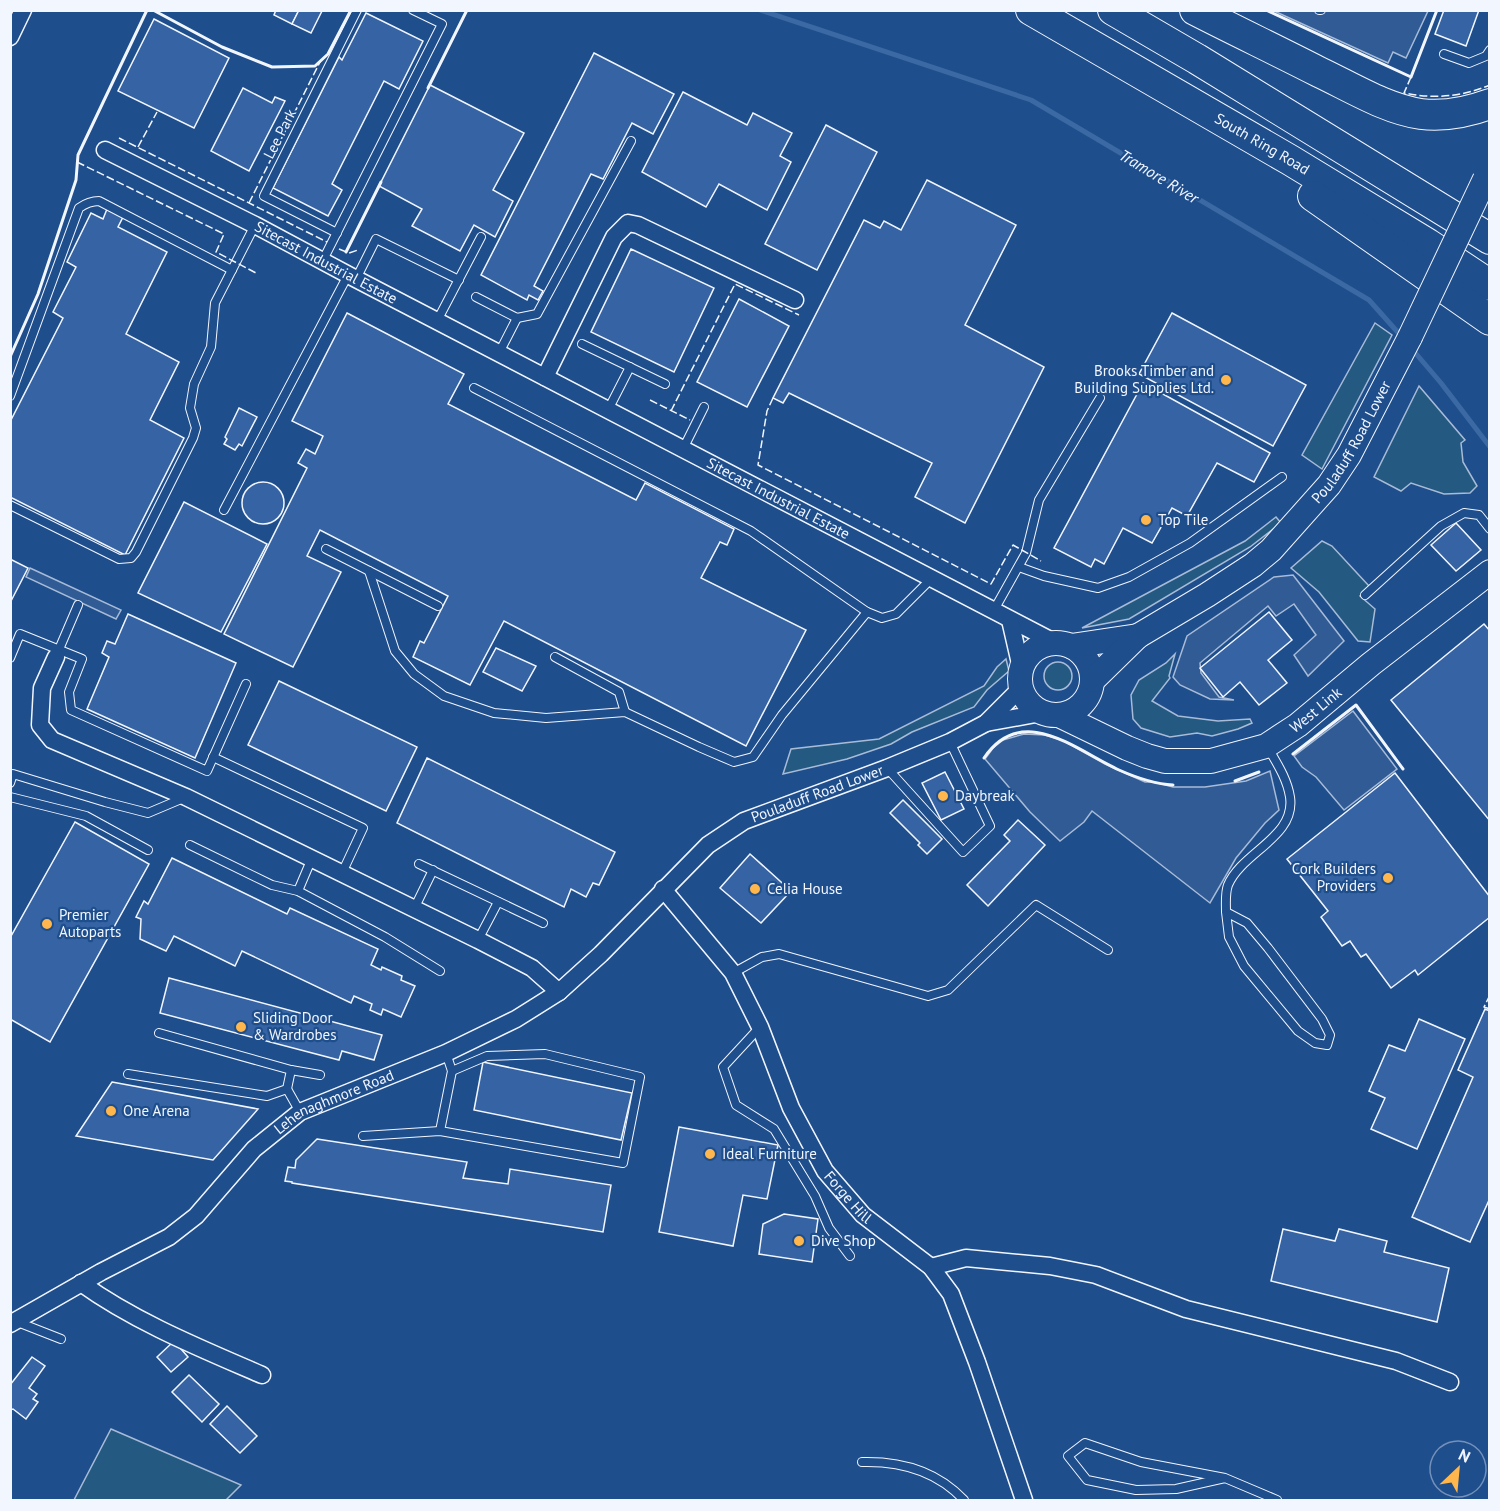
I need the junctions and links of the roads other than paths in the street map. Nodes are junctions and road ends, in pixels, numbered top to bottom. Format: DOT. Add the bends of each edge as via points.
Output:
graph roads {
  1 [pos="23,10"];
  2 [pos="357,10"];
  3 [pos="413,10"];
  4 [pos="1031,10"];
  5 [pos="1113,10"];
  6 [pos="1195,10"];
  7 [pos="10,37"];
  8 [pos="1490,50"];
  9 [pos="1444,54"];
  10 [pos="1138,74"];
  11 [pos="1490,104"];
  12 [pos="632,141"];
  13 [pos="105,150"];
  14 [pos="1488,173"];
  15 [pos="255,225"];
  16 [pos="337,233"];
  17 [pos="481,237"];
  18 [pos="1490,239"];
  19 [pos="322,260"];
  20 [pos="232,270"];
  21 [pos="352,278"];
  22 [pos="459,280"];
  23 [pos="1490,285"];
  24 [pos="476,297"];
  25 [pos="795,300"];
  26 [pos="517,318"];
  27 [pos="1490,320"];
  28 [pos="437,321"];
  29 [pos="582,344"];
  30 [pos="499,353"];
  31 [pos="630,367"];
  32 [pos="545,377"];
  33 [pos="665,384"];
  34 [pos="474,388"];
  35 [pos="10,396"];
  36 [pos="1100,398"];
  37 [pos="705,406"];
  38 [pos="608,410"];
  39 [pos="683,449"];
  40 [pos="1282,477"];
  41 [pos="10,505"];
  42 [pos="224,510"];
  43 [pos="1490,529"];
  44 [pos="326,549"];
  45 [pos="1019,567"];
  46 [pos="369,571"];
  47 [pos="1490,572"];
  48 [pos="932,578"];
  49 [pos="1365,595"];
  50 [pos="78,605"];
  51 [pos="438,606"];
  52 [pos="993,610"];
  53 [pos="867,612"];
  54 [pos="1010,620"];
  55 [pos="1138,636"];
  56 [pos="1063,644"];
  57 [pos="57,653"];
  58 [pos="555,657"];
  59 [pos="10,658"];
  60 [pos="1021,678"];
  61 [pos="246,684"];
  62 [pos="1092,686"];
  63 [pos="625,712"];
  64 [pos="1051,714"];
  65 [pos="986,723"];
  66 [pos="1112,739"];
  67 [pos="950,742"];
  68 [pos="1266,746"];
  69 [pos="213,757"];
  70 [pos="887,768"];
  71 [pos="12,771"];
  72 [pos="10,783"];
  73 [pos="10,797"];
  74 [pos="186,797"];
  75 [pos="190,845"];
  76 [pos="148,850"];
  77 [pos="312,858"];
  78 [pos="419,864"];
  79 [pos="432,870"];
  80 [pos="342,873"];
  81 [pos="663,889"];
  82 [pos="298,891"];
  83 [pos="498,902"];
  84 [pos="414,909"];
  85 [pos="1226,912"];
  86 [pos="543,923"];
  87 [pos="478,940"];
  88 [pos="1108,950"];
  89 [pos="440,971"];
  90 [pos="733,973"];
  91 [pos="559,992"];
  92 [pos="760,1027"];
  93 [pos="159,1033"];
  94 [pos="446,1053"];
  95 [pos="291,1070"];
  96 [pos="452,1071"];
  97 [pos="128,1074"];
  98 [pos="320,1075"];
  99 [pos="287,1089"];
  100 [pos="300,1112"];
  101 [pos="440,1131"];
  102 [pos="363,1136"];
  103 [pos="850,1256"];
  104 [pos="931,1267"];
  105 [pos="81,1283"];
  106 [pos="13,1322"];
  107 [pos="61,1339"];
  108 [pos="262,1375"];
  109 [pos="1450,1382"];
  110 [pos="862,1462"];
  111 [pos="1225,1478"];
  112 [pos="964,1500"];
  113 [pos="1024,1500"];
  114 [pos="1277,1500"];
  1 -- 7 [label="street"];
  2 -- 16 [label="lane, Lee Park" via="264,196"];
  3 -- 16 [label="lane" via="442,24"];
  4 -- 10 [label="highway, South Ring Road"];
  5 -- 18 [label="highway"];
  6 -- 11 [label="highway" via="1401,108 1442,115"];
  8 -- 9 [label="lane" via="1469,63"];
  10 -- 23 [label="highway, South Ring Road" via="1290,160"];
  10 -- 27 [label="highway"];
  12 -- 26 [label="lane" via="537,314"];
  13 -- 15 [label="street, Sitecast Industrial Estate"];
  14 -- 55 [label="street, Pouladuff Road Lower, bridge" via="1378,401 1329,485 1253,565"];
  15 -- 19 [label="street, Sitecast Industrial Estate"];
  15 -- 20 [label="lane"];
  16 -- 19 [label="lane"];
  17 -- 22 [label="lane"];
  19 -- 21 [label="street, Sitecast Industrial Estate"];
  20 -- 35 [label="lane" via="99,201 85,204 79,208"];
  20 -- 41 [label="lane" via="215,303 211,347 194,384 190,408 196,428 194,438 131,558 118,560"];
  21 -- 22 [label="lane" via="376,239"];
  21 -- 28 [label="street, Sitecast Industrial Estate"];
  21 -- 42 [label="lane"];
  22 -- 28 [label="lane"];
  24 -- 26 [label="lane"];
  25 -- 32 [label="street" via="627,223 614,237"];
  26 -- 30 [label="lane"];
  28 -- 30 [label="street, Sitecast Industrial Estate"];
  29 -- 31 [label="lane"];
  30 -- 32 [label="street, Sitecast Industrial Estate"];
  31 -- 33 [label="lane"];
  31 -- 38 [label="lane"];
  32 -- 38 [label="street, Sitecast Industrial Estate"];
  34 -- 53 [label="lane" via="751,531"];
  36 -- 45 [label="lane" via="1039,500"];
  37 -- 39 [label="lane"];
  38 -- 39 [label="street, Sitecast Industrial Estate"];
  39 -- 48 [label="street, Sitecast Industrial Estate"];
  40 -- 45 [label="lane" via="1191,543 1128,577 1098,588"];
  43 -- 49 [label="lane" via="1479,515 1464,513 1441,526"];
  44 -- 46 [label="lane"];
  45 -- 52 [label="lane"];
  46 -- 51 [label="lane"];
  46 -- 63 [label="lane" via="395,651 414,674 444,696 494,712 546,718"];
  47 -- 68 [label="street, West Link"];
  48 -- 52 [label="street, Sitecast Industrial Estate"];
  48 -- 53 [label="lane" via="896,614 882,618"];
  50 -- 57 [label="lane"];
  52 -- 54 [label="street, Sitecast Industrial Estate"];
  53 -- 63 [label="lane" via="782,715 753,758 734,762"];
  54 -- 56 [label="street, Sitecast Industrial Estate"];
  54 -- 60 [label="street"];
  55 -- 56 [label="street, Pouladuff Road Lower"];
  55 -- 62 [label="street, Pouladuff Road Lower"];
  56 -- 60 [label="street, Pouladuff Road Lower" via="1035,650 1027,658"];
  56 -- 62 [label="street" via="1087,660 1092,670"];
  57 -- 59 [label="lane" via="20,634"];
  57 -- 69 [label="lane" via="82,659 69,692 70,710 207,771"];
  57 -- 74 [label="street" via="42,688 40,725 52,740"];
  58 -- 63 [label="lane" via="619,692"];
  60 -- 64 [label="street" via="1025,698 1032,707"];
  60 -- 65 [label="street, Pouladuff Road Lower"];
  61 -- 69 [label="lane"];
  62 -- 64 [label="street, Pouladuff Road Lower" via="1079,708"];
  62 -- 66 [label="street"];
  64 -- 65 [label="street, Pouladuff Road Lower"];
  64 -- 66 [label="street, West Link"];
  65 -- 67 [label="street, Pouladuff Road Lower"];
  66 -- 68 [label="street, West Link" via="1147,756 1186,763 1224,758"];
  67 -- 70 [label="street, Pouladuff Road Lower"];
  67 -- 70 [label="lane" via="990,826 963,852"];
  68 -- 85 [label="lane" via="1287,786 1290,815 1234,875 1226,895"];
  69 -- 80 [label="lane" via="363,828"];
  70 -- 81 [label="street, Pouladuff Road Lower" via="744,821 708,845"];
  71 -- 72 [label="lane"];
  71 -- 74 [label="lane" via="148,813"];
  73 -- 76 [label="lane" via="86,816"];
  74 -- 77 [label="street"];
  75 -- 82 [label="lane" via="272,885"];
  77 -- 80 [label="street"];
  77 -- 82 [label="lane"];
  78 -- 79 [label="lane"];
  79 -- 83 [label="lane"];
  79 -- 84 [label="lane"];
  80 -- 84 [label="street"];
  81 -- 90 [label="street, Forge Hill"];
  81 -- 91 [label="street, Lehenaghmore Road"];
  82 -- 89 [label="lane"];
  83 -- 86 [label="lane"];
  83 -- 87 [label="lane"];
  84 -- 87 [label="street"];
  85 -- 85 [label="lane" via="1247,923 1322,1019 1330,1035 1327,1045 1315,1043 1298,1031 1244,966 1229,937"];
  87 -- 91 [label="street" via="531,968"];
  88 -- 90 [label="lane" via="1036,905 948,990 928,996 779,954 762,957"];
  90 -- 92 [label="street, Forge Hill"];
  91 -- 94 [label="street, Lehenaghmore Road" via="516,1019"];
  92 -- 103 [label="lane" via="723,1067 736,1105 774,1129 815,1196 829,1228"];
  92 -- 104 [label="street, Forge Hill" via="791,1108 825,1171 863,1215"];
  93 -- 95 [label="lane"];
  94 -- 96 [label="lane"];
  94 -- 100 [label="street, Lehenaghmore Road"];
  95 -- 98 [label="lane"];
  95 -- 99 [label="lane"];
  96 -- 101 [label="lane"];
  96 -- 101 [label="lane" via="487,1056 545,1054 640,1077 623,1163"];
  97 -- 99 [label="lane" via="267,1096"];
  99 -- 100 [label="lane"];
  100 -- 105 [label="street, Lehenaghmore Road" via="254,1149 196,1216 169,1237"];
  101 -- 102 [label="lane"];
  104 -- 109 [label="street" via="966,1258 1096,1275 1186,1309 1396,1361"];
  104 -- 113 [label="street, Forge Hill" via="951,1294"];
  105 -- 106 [label="street, Lehenaghmore Road"];
  105 -- 108 [label="street" via="105,1301"];
  106 -- 107 [label="lane"];
  110 -- 112 [label="lane" via="886,1461 912,1467 933,1476"];
  111 -- 111 [label="lane" via="1176,1489 1136,1490 1087,1480 1068,1456 1085,1443 1141,1462"];
  111 -- 114 [label="lane"];
}
